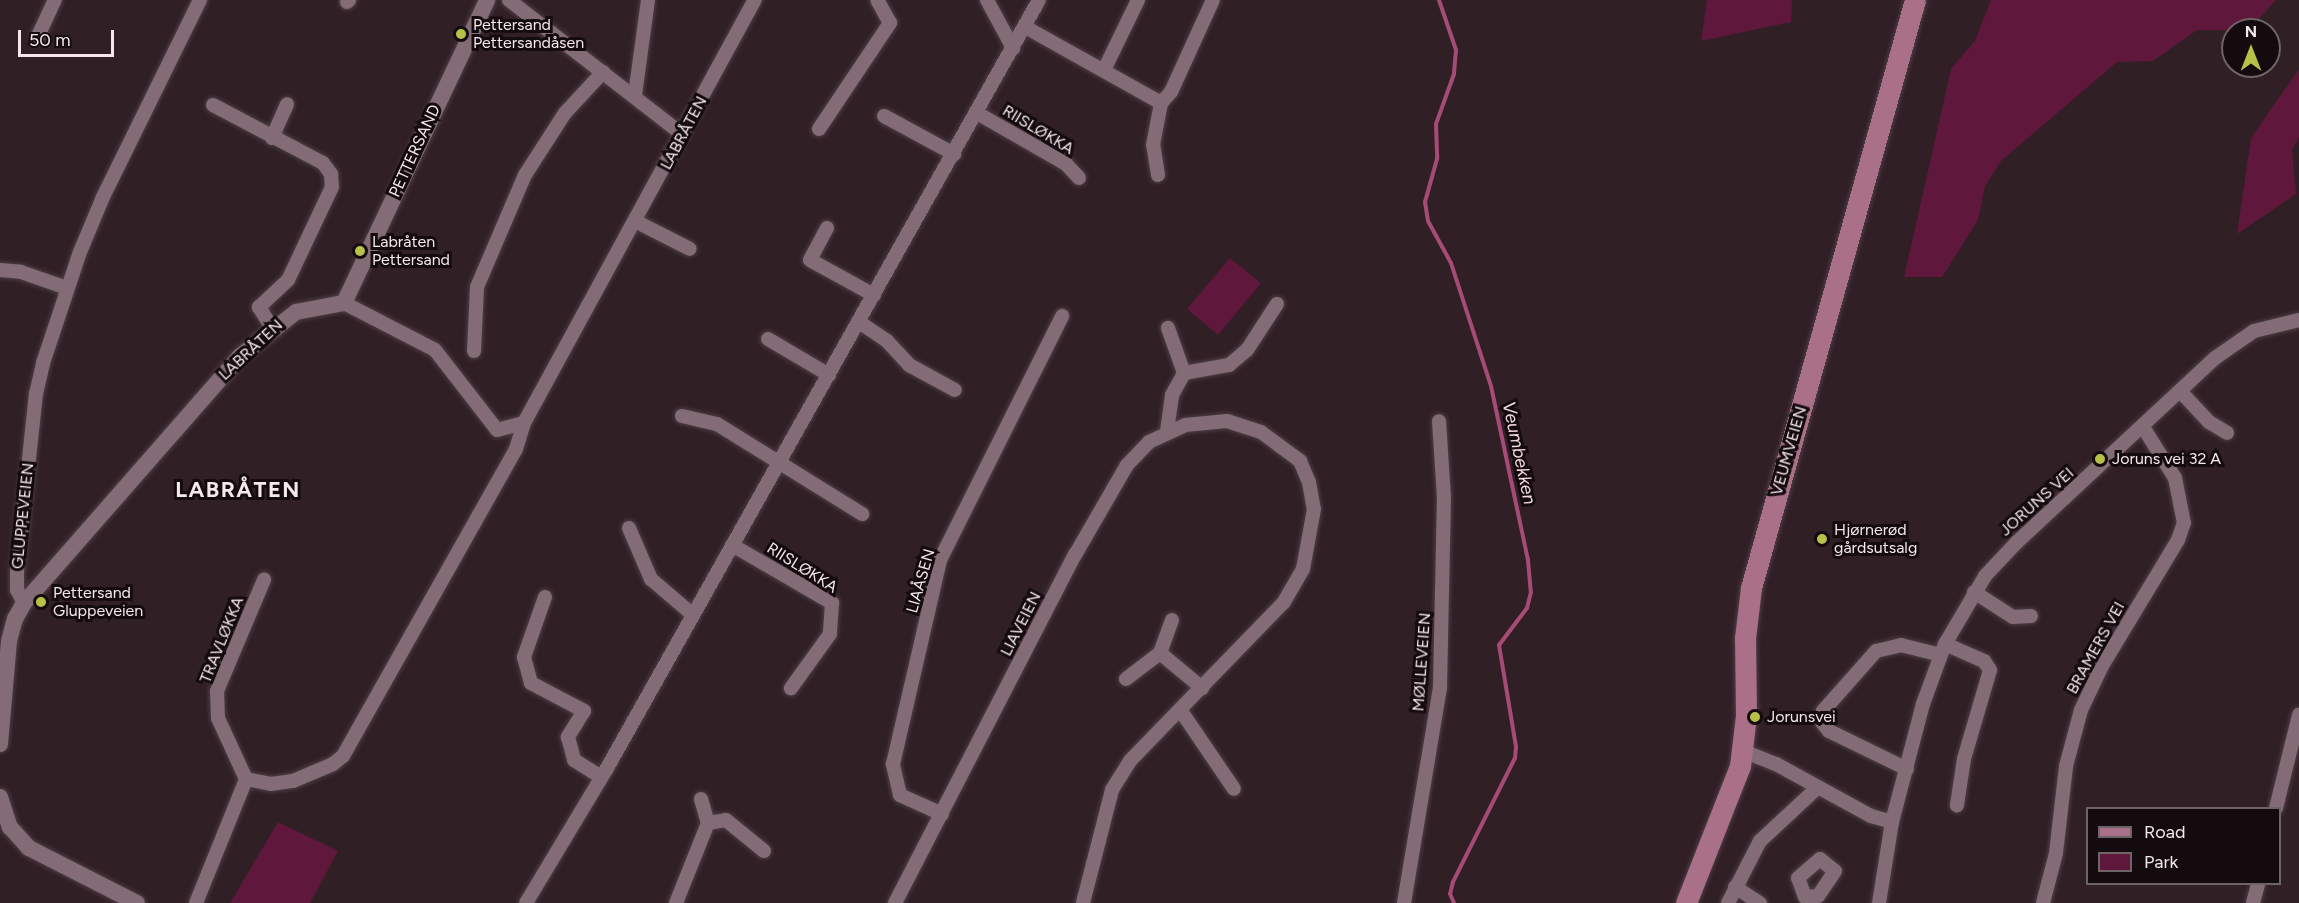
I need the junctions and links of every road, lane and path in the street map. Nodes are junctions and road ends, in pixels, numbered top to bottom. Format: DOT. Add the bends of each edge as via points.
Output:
graph roads {
  1 [pos="55,0"];
  2 [pos="200,0"];
  3 [pos="487,0"];
  4 [pos="508,0"];
  5 [pos="648,0"];
  6 [pos="755,0"];
  7 [pos="877,0"];
  8 [pos="987,0"];
  9 [pos="1039,0"];
  10 [pos="1138,0"];
  11 [pos="1213,0"];
  12 [pos="1915,0"];
  13 [pos="1027,28"];
  14 [pos="38,36"];
  15 [pos="1013,48"];
  16 [pos="1104,70"];
  17 [pos="603,72"];
  18 [pos="635,95"];
  19 [pos="1161,103"];
  20 [pos="286,104"];
  21 [pos="213,105"];
  22 [pos="977,113"];
  23 [pos="884,116"];
  24 [pos="819,129"];
  25 [pos="683,135"];
  26 [pos="272,138"];
  27 [pos="954,154"];
  28 [pos="1158,175"];
  29 [pos="1079,178"];
  30 [pos="637,222"];
  31 [pos="827,228"];
  32 [pos="690,249"];
  33 [pos="0,270"];
  34 [pos="67,288"];
  35 [pos="874,295"];
  36 [pos="344,303"];
  37 [pos="1277,304"];
  38 [pos="1062,316"];
  39 [pos="2299,320"];
  40 [pos="859,322"];
  41 [pos="272,328"];
  42 [pos="1168,328"];
  43 [pos="768,339"];
  44 [pos="474,351"];
  45 [pos="1184,373"];
  46 [pos="829,375"];
  47 [pos="955,390"];
  48 [pos="2181,392"];
  49 [pos="682,416"];
  50 [pos="1439,421"];
  51 [pos="524,423"];
  52 [pos="2144,427"];
  53 [pos="1167,431"];
  54 [pos="2227,433"];
  55 [pos="780,462"];
  56 [pos="862,514"];
  57 [pos="629,528"];
  58 [pos="732,545"];
  59 [pos="264,580"];
  60 [pos="1974,592"];
  61 [pos="545,597"];
  62 [pos="24,603"];
  63 [pos="693,615"];
  64 [pos="2031,616"];
  65 [pos="1172,620"];
  66 [pos="1943,650"];
  67 [pos="1160,652"];
  68 [pos="1126,679"];
  69 [pos="791,688"];
  70 [pos="1202,688"];
  71 [pos="1181,711"];
  72 [pos="2299,715"];
  73 [pos="0,744"];
  74 [pos="1743,751"];
  75 [pos="1907,769"];
  76 [pos="601,777"];
  77 [pos="246,779"];
  78 [pos="1816,788"];
  79 [pos="1234,789"];
  80 [pos="0,797"];
  81 [pos="701,799"];
  82 [pos="1957,806"];
  83 [pos="2276,807"];
  84 [pos="942,814"];
  85 [pos="1892,822"];
  86 [pos="708,823"];
  87 [pos="764,851"];
  88 [pos="2258,885"];
  89 [pos="1735,887"];
  90 [pos="136,903"];
  91 [pos="196,903"];
  92 [pos="526,903"];
  93 [pos="676,903"];
  94 [pos="895,903"];
  95 [pos="1083,903"];
  96 [pos="1404,903"];
  97 [pos="1686,903"];
  98 [pos="1728,903"];
  99 [pos="1760,903"];
  100 [pos="1879,903"];
  101 [pos="2043,903"];
  102 [pos="2253,903"];
  1 -- 14 [label="street"];
  2 -- 34 [label="street, GLUPPEVEIEN" via="103,197"];
  3 -- 36 [label="street, PETTERSAND"];
  4 -- 17 [label="street"];
  5 -- 18 [label="street"];
  6 -- 25 [label="street, LABRÅTEN"];
  7 -- 24 [label="street" via="890,23"];
  8 -- 15 [label="street"];
  9 -- 13 [label="street, RIISLØKKA"];
  10 -- 16 [label="street"];
  11 -- 19 [label="street" via="1171,92"];
  12 -- 74 [label="main road, VEUMVEIEN" via="1753,578 1745,638"];
  13 -- 15 [label="street, RIISLØKKA"];
  13 -- 16 [label="street"];
  15 -- 22 [label="street, RIISLØKKA"];
  16 -- 19 [label="street"];
  17 -- 18 [label="street"];
  17 -- 44 [label="street" via="565,113 525,175 477,287"];
  18 -- 25 [label="street"];
  19 -- 28 [label="street" via="1152,145"];
  20 -- 26 [label="street"];
  21 -- 26 [label="street"];
  22 -- 27 [label="street, RIISLØKKA"];
  22 -- 29 [label="street, RIISLØKKA" via="1066,164"];
  23 -- 27 [label="street"];
  25 -- 30 [label="street, LABRÅTEN"];
  26 -- 41 [label="street" via="323,163 333,180 288,280 259,307"];
  27 -- 35 [label="street, RIISLØKKA"];
  30 -- 32 [label="street"];
  30 -- 51 [label="street, LABRÅTEN"];
  31 -- 35 [label="street" via="810,260"];
  33 -- 34 [label="street" via="21,272"];
  34 -- 62 [label="street, GLUPPEVEIEN" via="36,394 17,571 17,590"];
  35 -- 40 [label="street, RIISLØKKA"];
  36 -- 41 [label="street, LABRÅTEN" via="305,308"];
  36 -- 51 [label="street" via="435,350 497,430 509,430"];
  37 -- 45 [label="street" via="1248,350 1229,365"];
  38 -- 84 [label="street, LIAÅSEN" via="940,560 893,764 900,795"];
  39 -- 48 [label="street, JORUNS VEI" via="2254,331 2215,358"];
  40 -- 46 [label="street, RIISLØKKA"];
  40 -- 47 [label="street" via="887,341 909,365"];
  41 -- 62 [label="street, LABRÅTEN" via="226,371"];
  42 -- 45 [label="street"];
  43 -- 46 [label="street"];
  45 -- 53 [label="street" via="1172,395"];
  46 -- 55 [label="street, RIISLØKKA"];
  48 -- 52 [label="street, JORUNS VEI"];
  48 -- 54 [label="street" via="2209,422"];
  49 -- 55 [label="street" via="717,424"];
  50 -- 96 [label="street, MØLLEVEIEN" via="1444,498 1440,687"];
  51 -- 77 [label="street, LABRÅTEN" via="516,449 343,756 293,781 271,784"];
  52 -- 60 [label="street, JORUNS VEI" via="2017,542"];
  52 -- 101 [label="street, BRAMERS VEI" via="2175,478 2184,523 2081,710 2066,766 2056,853"];
  53 -- 70 [label="street, LIAVEIEN" via="1205,421 1227,422 1261,432 1300,461 1310,482 1314,509 1302,569 1283,603"];
  53 -- 84 [label="street, LIAVEIEN" via="1141,448 1127,465 1075,555"];
  55 -- 56 [label="street"];
  55 -- 58 [label="street, RIISLØKKA"];
  57 -- 63 [label="street" via="651,579"];
  58 -- 63 [label="street, RIISLØKKA"];
  58 -- 69 [label="street, RIISLØKKA" via="832,603 830,634"];
  59 -- 77 [label="street, TRAVLØKKA" via="218,691 218,718"];
  60 -- 64 [label="street" via="2013,617"];
  60 -- 66 [label="street, JORUNS VEI"];
  61 -- 76 [label="street" via="524,657 531,683 584,711 568,736 574,760"];
  62 -- 73 [label="street" via="9,641"];
  63 -- 76 [label="street, RIISLØKKA"];
  65 -- 67 [label="street"];
  66 -- 75 [label="street, JORUNS VEI"];
  66 -- 75 [label="street" via="1901,645 1876,651 1823,711 1822,722 1829,731"];
  66 -- 82 [label="street" via="1984,660 1990,674 1964,759"];
  67 -- 68 [label="street"];
  67 -- 70 [label="street"];
  70 -- 71 [label="street, LIAVEIEN"];
  71 -- 79 [label="street"];
  71 -- 95 [label="street, LIAVEIEN" via="1130,761 1112,790"];
  72 -- 83 [label="street"];
  74 -- 78 [label="street" via="1776,764"];
  74 -- 97 [label="main road, VEUMVEIEN" via="1729,801"];
  75 -- 85 [label="street, JORUNS VEI"];
  76 -- 92 [label="street, RIISLØKKA"];
  77 -- 91 [label="street"];
  78 -- 85 [label="street" via="1871,816"];
  78 -- 89 [label="street" via="1761,841"];
  80 -- 90 [label="street" via="10,827 29,848"];
  81 -- 86 [label="street"];
  84 -- 94 [label="street, LIAVEIEN"];
  85 -- 100 [label="street, JORUNS VEI"];
  86 -- 87 [label="street" via="726,820"];
  86 -- 93 [label="street"];
  88 -- 102 [label="street"];
  89 -- 98 [label="street"];
  89 -- 99 [label="street"];
}
